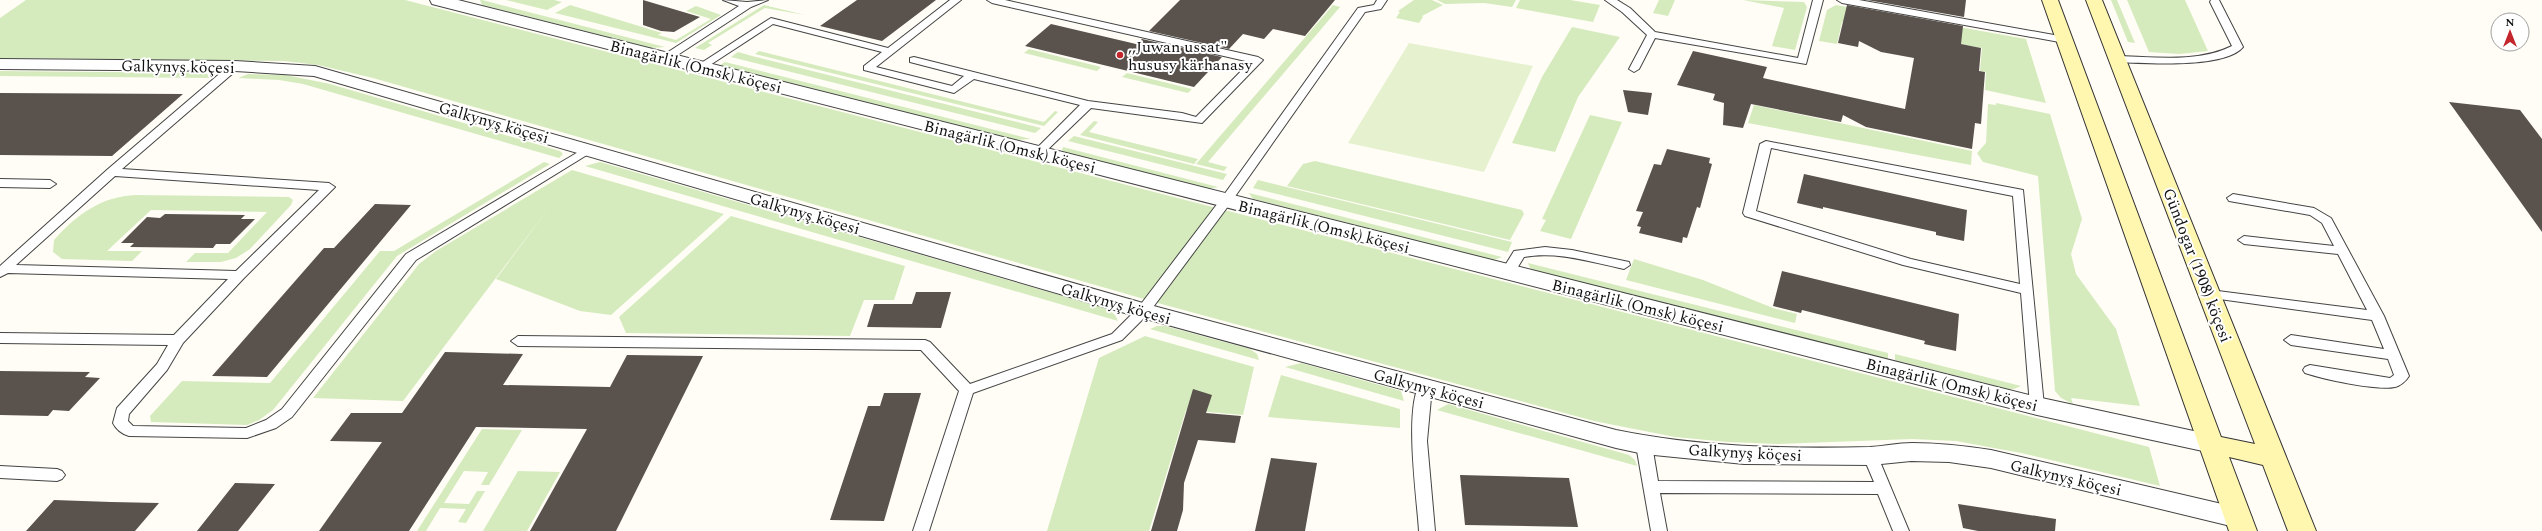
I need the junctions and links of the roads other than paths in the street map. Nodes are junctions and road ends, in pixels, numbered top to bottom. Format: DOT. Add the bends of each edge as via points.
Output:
graph roads {
  1 [pos="438,0"];
  2 [pos="728,0"];
  3 [pos="763,0"];
  4 [pos="956,0"];
  5 [pos="992,0"];
  6 [pos="1382,0"];
  7 [pos="1610,0"];
  8 [pos="1818,0"];
  9 [pos="1842,0"];
  10 [pos="2050,0"];
  11 [pos="2094,0"];
  12 [pos="2215,2"];
  13 [pos="748,5"];
  14 [pos="1652,34"];
  15 [pos="2065,40"];
  16 [pos="889,51"];
  17 [pos="666,58"];
  18 [pos="2118,59"];
  19 [pos="914,60"];
  20 [pos="0,64"];
  21 [pos="235,66"];
  22 [pos="700,67"];
  23 [pos="1634,69"];
  24 [pos="972,75"];
  25 [pos="1088,104"];
  26 [pos="589,150"];
  27 [pos="1038,153"];
  28 [pos="112,172"];
  29 [pos="0,183"];
  30 [pos="50,184"];
  31 [pos="2233,198"];
  32 [pos="1225,202"];
  33 [pos="2244,240"];
  34 [pos="2344,251"];
  35 [pos="1624,264"];
  36 [pos="2,271"];
  37 [pos="1508,272"];
  38 [pos="239,275"];
  39 [pos="2027,290"];
  40 [pos="2210,294"];
  41 [pos="1143,311"];
  42 [pos="2377,316"];
  43 [pos="0,338"];
  44 [pos="178,340"];
  45 [pos="2291,340"];
  46 [pos="518,341"];
  47 [pos="2394,355"];
  48 [pos="2310,370"];
  49 [pos="1425,387"];
  50 [pos="967,390"];
  51 [pos="2037,406"];
  52 [pos="2212,444"];
  53 [pos="1644,445"];
  54 [pos="1871,456"];
  55 [pos="2274,458"];
  56 [pos="0,472"];
  57 [pos="57,475"];
  58 [pos="1651,487"];
  59 [pos="1884,488"];
  60 [pos="2241,525"];
  61 [pos="921,531"];
  62 [pos="1427,531"];
  63 [pos="1659,531"];
  64 [pos="1901,531"];
  65 [pos="2302,531"];
  1 -- 17 [label="street, Binagärlik (Omsk) köçesi"];
  2 -- 13 [label="lane"];
  3 -- 13 [label="lane"];
  4 -- 16 [label="lane"];
  5 -- 25 [label="lane" via="1258,60 1198,121 1182,116"];
  6 -- 32 [label="lane" via="1377,7 1362,10"];
  7 -- 14 [label="lane" via="1626,10"];
  8 -- 14 [label="lane" via="1802,62"];
  9 -- 15 [label="lane"];
  10 -- 15 [label="main road"];
  11 -- 18 [label="main road, Gündogar (1908) köçesi"];
  12 -- 18 [label="lane" via="2238,47 2229,53 2206,58"];
  13 -- 17 [label="lane"];
  14 -- 23 [label="lane"];
  15 -- 52 [label="main road"];
  16 -- 22 [label="lane" via="771,21"];
  16 -- 24 [label="lane" via="868,68 954,90"];
  17 -- 22 [label="street, Binagärlik (Omsk) köçesi"];
  18 -- 40 [label="main road, Gündogar (1908) köçesi"];
  19 -- 24 [label="lane"];
  20 -- 21 [label="street, Galkynyş köçesi"];
  21 -- 26 [label="street, Galkynyş köçesi" via="293,68 333,75"];
  21 -- 28 [label="lane"];
  22 -- 27 [label="street, Binagärlik (Omsk) köçesi"];
  24 -- 25 [label="lane"];
  25 -- 27 [label="lane"];
  26 -- 41 [label="street, Galkynyş köçesi"];
  26 -- 44 [label="lane" via="411,257 287,413 272,424 247,433 129,431 120,423 122,412 162,367"];
  27 -- 32 [label="street, Binagärlik (Omsk) köçesi"];
  28 -- 36 [label="lane"];
  28 -- 38 [label="lane" via="329,187"];
  29 -- 30 [label="lane"];
  31 -- 34 [label="lane" via="2314,212 2327,221"];
  32 -- 37 [label="street, Binagärlik (Omsk) köçesi"];
  32 -- 41 [label="lane"];
  33 -- 34 [label="lane"];
  34 -- 42 [label="lane"];
  35 -- 37 [label="lane" via="1552,252 1528,251 1520,254"];
  36 -- 38 [label="lane"];
  37 -- 51 [label="street, Binagärlik (Omsk) köçesi"];
  38 -- 44 [label="lane"];
  39 -- 39 [label="lane" via="2019,193 1766,144 1749,213 1908,262"];
  39 -- 51 [label="lane"];
  40 -- 42 [label="lane"];
  40 -- 55 [label="main road, Gündogar (1908) köçesi"];
  41 -- 49 [label="street, Galkynyş köçesi"];
  41 -- 50 [label="lane" via="1117,337"];
  42 -- 47 [label="lane"];
  43 -- 44 [label="lane"];
  45 -- 47 [label="lane"];
  46 -- 50 [label="lane" via="925,345"];
  47 -- 48 [label="lane" via="2402,376 2393,383"];
  49 -- 53 [label="street, Galkynyş köçesi"];
  49 -- 62 [label="lane" via="1419,430"];
  50 -- 61 [label="lane"];
  51 -- 52 [label="street, Binagärlik (Omsk) köçesi"];
  52 -- 55 [label="main road"];
  52 -- 60 [label="main road"];
  53 -- 54 [label="street, Galkynyş köçesi" via="1744,455"];
  53 -- 58 [label="lane"];
  54 -- 59 [label="lane"];
  54 -- 60 [label="street, Galkynyş köçesi" via="1911,452 1949,453 1991,459"];
  55 -- 65 [label="main road, Gündogar (1908) köçesi"];
  56 -- 57 [label="lane"];
  58 -- 59 [label="lane"];
  58 -- 63 [label="lane"];
  59 -- 64 [label="lane"];
}
